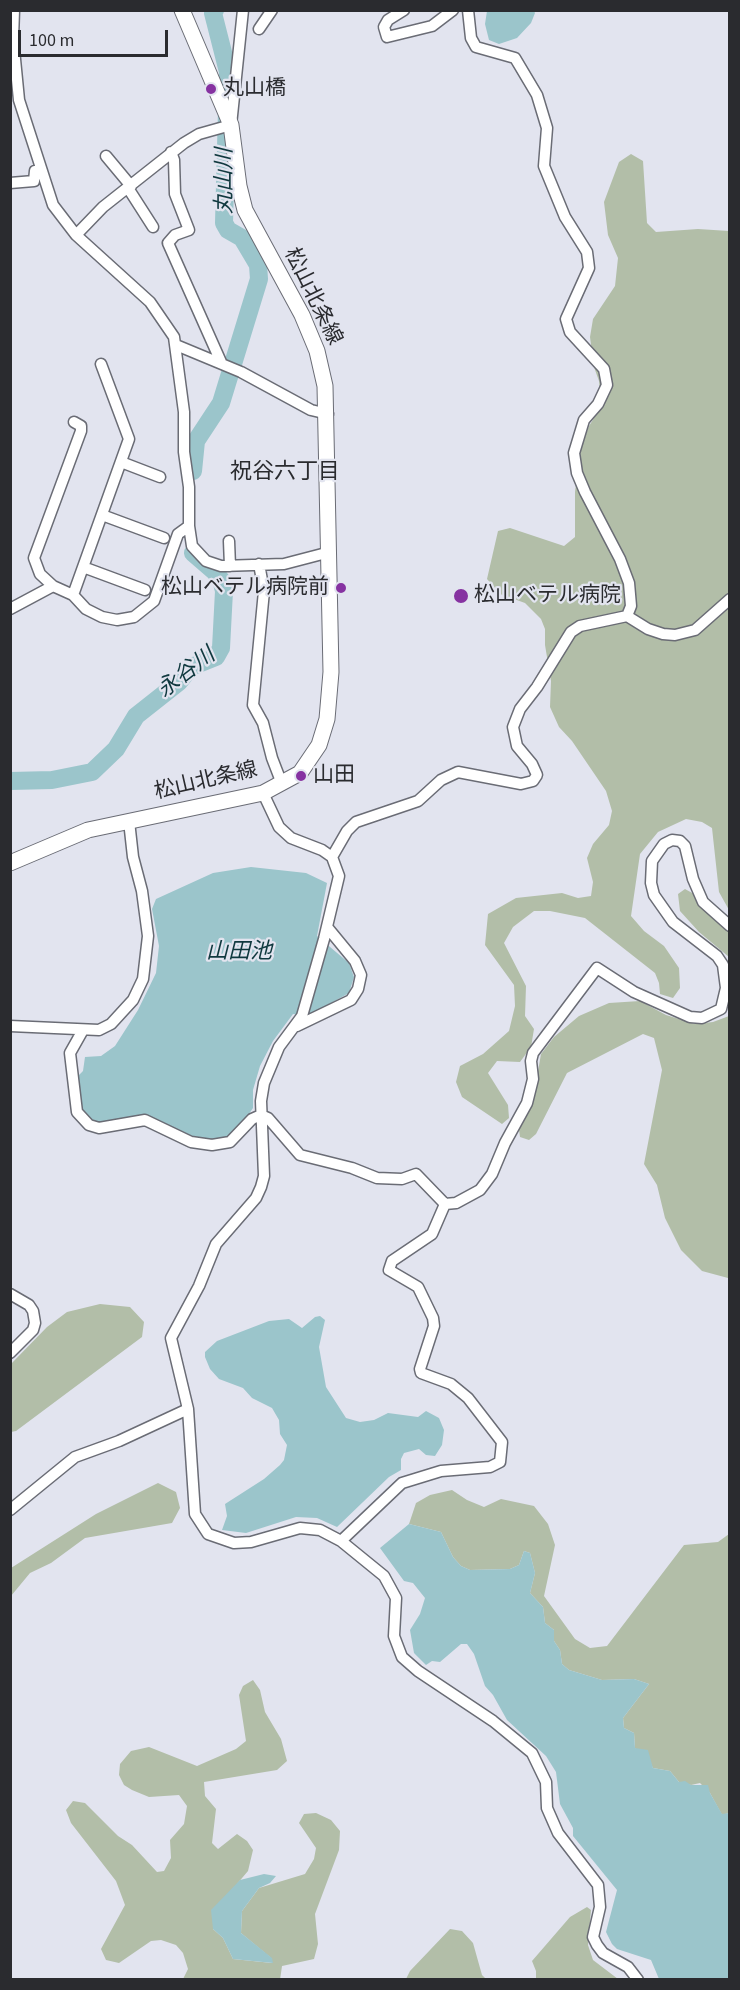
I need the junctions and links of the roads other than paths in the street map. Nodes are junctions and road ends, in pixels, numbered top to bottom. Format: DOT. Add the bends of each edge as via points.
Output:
graph roads {
  1 [pos="14,10"];
  2 [pos="182,10"];
  3 [pos="243,10"];
  4 [pos="272,10"];
  5 [pos="404,10"];
  6 [pos="453,10"];
  7 [pos="468,10"];
  8 [pos="259,29"];
  9 [pos="12,39"];
  10 [pos="231,125"];
  11 [pos="171,152"];
  12 [pos="105,156"];
  13 [pos="42,170"];
  14 [pos="10,183"];
  15 [pos="129,187"];
  16 [pos="153,227"];
  17 [pos="76,235"];
  18 [pos="176,345"];
  19 [pos="221,362"];
  20 [pos="101,364"];
  21 [pos="328,414"];
  22 [pos="74,422"];
  23 [pos="121,462"];
  24 [pos="160,477"];
  25 [pos="102,515"];
  26 [pos="189,526"];
  27 [pos="164,538"];
  28 [pos="229,541"];
  29 [pos="330,552"];
  30 [pos="259,564"];
  31 [pos="230,566"];
  32 [pos="83,567"];
  33 [pos="52,586"];
  34 [pos="145,590"];
  35 [pos="73,595"];
  36 [pos="729,599"];
  37 [pos="10,609"];
  38 [pos="627,616"];
  39 [pos="282,784"];
  40 [pos="263,793"];
  41 [pos="129,821"];
  42 [pos="332,857"];
  43 [pos="10,863"];
  44 [pos="729,926"];
  45 [pos="327,927"];
  46 [pos="299,1021"];
  47 [pos="10,1026"];
  48 [pos="83,1030"];
  49 [pos="261,1115"];
  50 [pos="445,1204"];
  51 [pos="10,1294"];
  52 [pos="10,1353"];
  53 [pos="188,1409"];
  54 [pos="10,1510"];
  55 [pos="341,1541"];
  56 [pos="638,1980"];
  1 -- 9 [label="street"];
  2 -- 10 [label="main road, 松山北条線"];
  3 -- 10 [label="street"];
  4 -- 8 [label="street"];
  5 -- 6 [label="street" via="388,20 384,27 387,38 432,26"];
  7 -- 38 [label="street" via="476,47 515,58 537,95 547,128 544,166 566,217 587,252 589,268 566,319 570,332 604,369 607,385 584,420 574,453 585,492 629,583 631,606"];
  9 -- 13 [label="street" via="19,100"];
  10 -- 11 [label="street" via="200,134"];
  10 -- 21 [label="main road, 松山北条線" via="245,210 302,315 317,351"];
  11 -- 15 [label="street"];
  11 -- 19 [label="street" via="175,195 189,230 175,235 168,243"];
  12 -- 15 [label="street"];
  13 -- 14 [label="street" via="35,171 34,181"];
  13 -- 17 [label="street" via="53,205"];
  15 -- 16 [label="street"];
  15 -- 17 [label="street"];
  17 -- 18 [label="street" via="150,302"];
  18 -- 19 [label="street"];
  18 -- 26 [label="street" via="184,412"];
  19 -- 21 [label="street" via="311,410"];
  20 -- 23 [label="street" via="129,439"];
  21 -- 29 [label="main road, 松山北条線"];
  22 -- 33 [label="street" via="81,426 81,431 34,562"];
  23 -- 24 [label="street"];
  23 -- 25 [label="street"];
  25 -- 27 [label="street"];
  25 -- 32 [label="street"];
  26 -- 31 [label="street" via="192,546 198,554 214,564"];
  26 -- 35 [label="street" via="178,534 154,601 142,613 110,619 93,613"];
  28 -- 31 [label="street"];
  29 -- 30 [label="street" via="298,562"];
  29 -- 39 [label="main road, 松山北条線" via="331,672 327,718 319,745 309,761 300,773"];
  30 -- 31 [label="street"];
  30 -- 39 [label="street" via="264,591 253,705 263,723"];
  32 -- 34 [label="street"];
  32 -- 35 [label="street"];
  33 -- 35 [label="street"];
  33 -- 37 [label="street"];
  36 -- 38 [label="street" via="695,630 675,635 648,629"];
  38 -- 42 [label="street" via="580,626 571,632 520,709 513,734 537,775 533,782 521,784 458,772 441,780 418,801 356,822"];
  39 -- 40 [label="main road, 松山北条線"];
  40 -- 41 [label="main road, 松山北条線"];
  40 -- 42 [label="street" via="279,827 291,838"];
  41 -- 43 [label="main road, 松山北条線" via="88,830"];
  41 -- 48 [label="street" via="146,915 143,979 133,1000 111,1024"];
  42 -- 45 [label="street" via="339,876"];
  44 -- 50 [label="street" via="700,896 685,846 672,840 663,844 652,861 654,895 673,922 723,965 726,988 720,1008 702,1018 690,1017 634,993 597,968 533,1053 533,1079 527,1103 492,1174 480,1190 456,1203"];
  45 -- 46 [label="street"];
  45 -- 46 [label="street" via="355,961 361,975 358,989 351,1000"];
  46 -- 49 [label="street" via="270,1064"];
  47 -- 48 [label="street"];
  48 -- 49 [label="street" via="70,1053 77,1112 89,1125 99,1128 145,1120 191,1142 212,1145 230,1142"];
  49 -- 50 [label="street" via="300,1155 377,1178 402,1179 416,1174"];
  49 -- 53 [label="street" via="261,1187 216,1244 171,1338"];
  50 -- 55 [label="street" via="432,1234 392,1261 389,1270 418,1287 434,1318 421,1373 451,1384 468,1398 502,1442 500,1461 490,1467 441,1471 402,1483"];
  51 -- 52 [label="street" via="29,1305 35,1323"];
  53 -- 54 [label="street" via="75,1457"];
  53 -- 55 [label="street" via="194,1506 198,1521 208,1534 242,1544 288,1530 311,1528"];
  55 -- 56 [label="street" via="391,1586 397,1611 394,1636 402,1657 532,1754 546,1782 547,1808 558,1833 598,1886 600,1906 593,1936 597,1945 603,1953 628,1967"];
}
